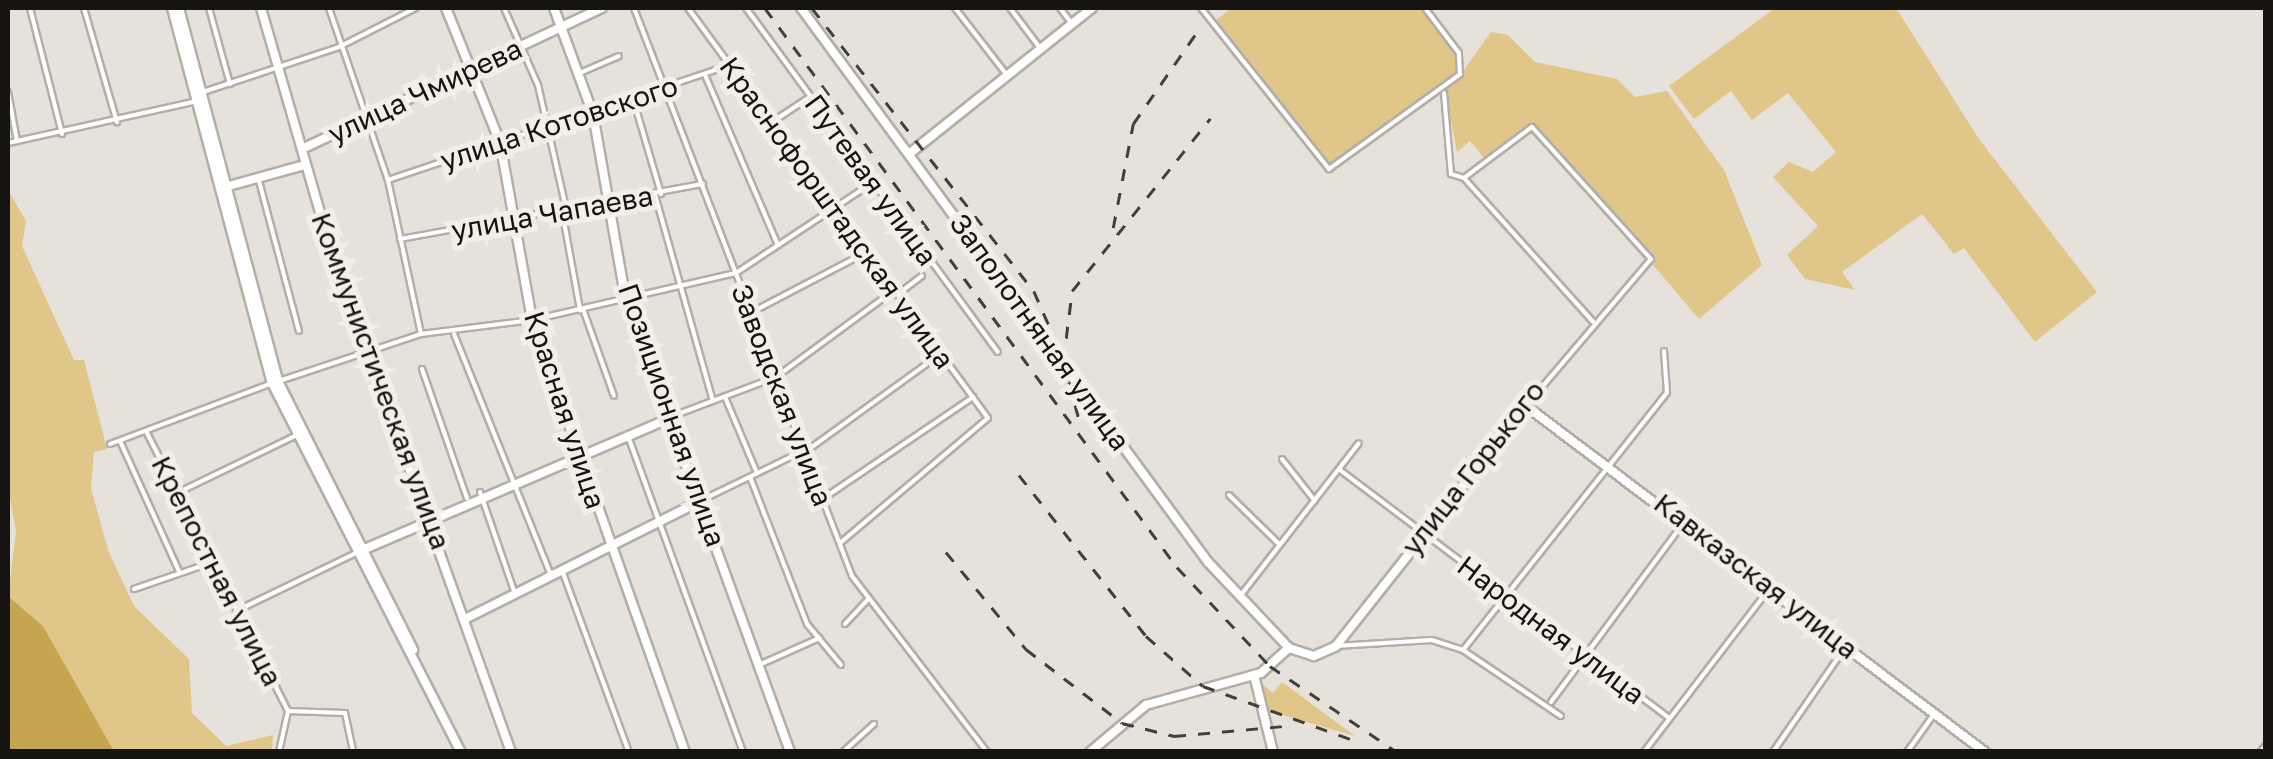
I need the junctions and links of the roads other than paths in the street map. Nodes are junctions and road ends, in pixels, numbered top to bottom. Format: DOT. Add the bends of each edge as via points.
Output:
graph roads {
  1 [pos="30,8"];
  2 [pos="84,8"];
  3 [pos="175,8"];
  4 [pos="208,8"];
  5 [pos="261,8"];
  6 [pos="329,8"];
  7 [pos="416,8"];
  8 [pos="446,8"];
  9 [pos="504,8"];
  10 [pos="554,8"];
  11 [pos="602,8"];
  12 [pos="634,8"];
  13 [pos="688,8"];
  14 [pos="746,8"];
  15 [pos="800,8"];
  16 [pos="955,8"];
  17 [pos="1010,8"];
  18 [pos="1060,8"];
  19 [pos="1092,8"];
  20 [pos="1201,8"];
  21 [pos="1425,8"];
  22 [pos="1072,24"];
  23 [pos="564,26"];
  24 [pos="523,45"];
  25 [pos="339,48"];
  26 [pos="1041,49"];
  27 [pos="619,56"];
  28 [pos="729,65"];
  29 [pos="476,66"];
  30 [pos="278,70"];
  31 [pos="582,72"];
  32 [pos="705,75"];
  33 [pos="1008,76"];
  34 [pos="230,84"];
  35 [pos="666,88"];
  36 [pos="8,92"];
  37 [pos="1444,94"];
  38 [pos="199,97"];
  39 [pos="810,97"];
  40 [pos="633,100"];
  41 [pos="592,114"];
  42 [pos="365,119"];
  43 [pos="117,122"];
  44 [pos="772,122"];
  45 [pos="548,126"];
  46 [pos="62,134"];
  47 [pos="500,142"];
  48 [pos="8,143"];
  49 [pos="18,143"];
  50 [pos="302,149"];
  51 [pos="908,154"];
  52 [pos="305,165"];
  53 [pos="258,178"];
  54 [pos="1464,178"];
  55 [pos="388,180"];
  56 [pos="872,183"];
  57 [pos="703,184"];
  58 [pos="223,188"];
  59 [pos="658,194"];
  60 [pos="611,205"];
  61 [pos="833,210"];
  62 [pos="564,214"];
  63 [pos="516,221"];
  64 [pos="400,239"];
  65 [pos="778,246"];
  66 [pos="866,253"];
  67 [pos="736,273"];
  68 [pos="922,276"];
  69 [pos="677,289"];
  70 [pos="895,294"];
  71 [pos="626,300"];
  72 [pos="581,310"];
  73 [pos="752,312"];
  74 [pos="532,320"];
  75 [pos="1594,322"];
  76 [pos="299,331"];
  77 [pos="453,332"];
  78 [pos="421,334"];
  79 [pos="365,348"];
  80 [pos="1664,351"];
  81 [pos="998,352"];
  82 [pos="939,355"];
  83 [pos="422,369"];
  84 [pos="776,377"];
  85 [pos="275,382"];
  86 [pos="614,396"];
  87 [pos="724,397"];
  88 [pos="973,397"];
  89 [pos="713,401"];
  90 [pos="1526,406"];
  91 [pos="672,416"];
  92 [pos="146,431"];
  93 [pos="298,434"];
  94 [pos="627,434"];
  95 [pos="120,440"];
  96 [pos="110,444"];
  97 [pos="1360,444"];
  98 [pos="803,452"];
  99 [pos="576,454"];
  100 [pos="1282,459"];
  101 [pos="1606,460"];
  102 [pos="1340,470"];
  103 [pos="756,473"];
  104 [pos="750,477"];
  105 [pos="513,480"];
  106 [pos="480,492"];
  107 [pos="174,494"];
  108 [pos="1230,495"];
  109 [pos="467,498"];
  110 [pos="701,500"];
  111 [pos="821,500"];
  112 [pos="1314,501"];
  113 [pos="430,514"];
  114 [pos="659,522"];
  115 [pos="1685,522"];
  116 [pos="1422,533"];
  117 [pos="838,544"];
  118 [pos="1280,544"];
  119 [pos="610,546"];
  120 [pos="357,552"];
  121 [pos="210,563"];
  122 [pos="562,570"];
  123 [pos="180,573"];
  124 [pos="551,576"];
  125 [pos="1771,587"];
  126 [pos="134,589"];
  127 [pos="514,593"];
  128 [pos="1505,593"];
  129 [pos="868,599"];
  130 [pos="1238,599"];
  131 [pos="236,611"];
  132 [pos="467,618"];
  133 [pos="845,624"];
  134 [pos="820,638"];
  135 [pos="1336,646"];
  136 [pos="1846,646"];
  137 [pos="1289,648"];
  138 [pos="1464,650"];
  139 [pos="1586,656"];
  140 [pos="761,664"];
  141 [pos="842,666"];
  142 [pos="1254,675"];
  143 [pos="1550,703"];
  144 [pos="288,711"];
  145 [pos="1935,713"];
  146 [pos="1561,716"];
  147 [pos="1668,717"];
  148 [pos="874,724"];
  149 [pos="278,752"];
  150 [pos="353,752"];
  151 [pos="464,752"];
  152 [pos="511,752"];
  153 [pos="629,752"];
  154 [pos="685,752"];
  155 [pos="742,752"];
  156 [pos="790,752"];
  157 [pos="842,752"];
  158 [pos="987,752"];
  159 [pos="1090,752"];
  160 [pos="1274,752"];
  161 [pos="1644,752"];
  162 [pos="1774,752"];
  163 [pos="1907,752"];
  164 [pos="1985,752"];
  1 -- 46 [label="street"];
  2 -- 43 [label="street"];
  3 -- 38 [label="street"];
  4 -- 34 [label="street"];
  5 -- 30 [label="street, Коммунистическая улица"];
  6 -- 25 [label="street"];
  7 -- 25 [label="street"];
  8 -- 29 [label="street, Красная улица"];
  9 -- 24 [label="street"];
  10 -- 23 [label="street, Позиционная улица"];
  11 -- 23 [label="street, улица Чмирева"];
  12 -- 35 [label="street, Заводская улица"];
  13 -- 28 [label="street, Краснофорштадская улица"];
  14 -- 39 [label="street, Путевая улица"];
  15 -- 51 [label="street, Заполотняная улица"];
  16 -- 33 [label="street"];
  17 -- 26 [label="street"];
  18 -- 22 [label="street"];
  19 -- 22 [label="street"];
  20 -- 37 [label="street" via="1329,169"];
  21 -- 37 [label="street" via="1462,61"];
  22 -- 26 [label="street"];
  23 -- 24 [label="street, улица Чмирева"];
  23 -- 31 [label="street, Позиционная улица"];
  24 -- 29 [label="street, улица Чмирева"];
  24 -- 45 [label="street"];
  25 -- 30 [label="street"];
  25 -- 42 [label="street"];
  26 -- 33 [label="street"];
  27 -- 31 [label="street"];
  28 -- 32 [label="street, улица Котовского"];
  28 -- 44 [label="street, Краснофорштадская улица"];
  29 -- 42 [label="street, улица Чмирева"];
  29 -- 47 [label="street, Красная улица"];
  30 -- 34 [label="street"];
  30 -- 50 [label="street, Коммунистическая улица"];
  31 -- 41 [label="street, Позиционная улица"];
  32 -- 35 [label="street, улица Котовского"];
  32 -- 65 [label="street"];
  33 -- 51 [label="street"];
  34 -- 38 [label="street"];
  35 -- 40 [label="street, улица Котовского"];
  35 -- 57 [label="street, Заводская улица"];
  36 -- 49 [label="street"];
  37 -- 54 [label="street" via="1450,174"];
  38 -- 43 [label="street"];
  38 -- 58 [label="street"];
  39 -- 44 [label="street"];
  39 -- 56 [label="street, Путевая улица"];
  40 -- 41 [label="street, улица Котовского"];
  40 -- 59 [label="street"];
  41 -- 45 [label="street, улица Котовского"];
  41 -- 60 [label="street, Позиционная улица"];
  42 -- 50 [label="street, улица Чмирева"];
  42 -- 55 [label="street"];
  43 -- 46 [label="street"];
  44 -- 61 [label="street, Краснофорштадская улица"];
  45 -- 47 [label="street, улица Котовского"];
  45 -- 62 [label="street"];
  46 -- 49 [label="street"];
  47 -- 55 [label="street, улица Котовского"];
  47 -- 63 [label="street, Красная улица"];
  48 -- 49 [label="street"];
  50 -- 52 [label="street, Коммунистическая улица"];
  51 -- 130 [label="street, Заполотняная улица"];
  52 -- 53 [label="street, улица Чмирева"];
  52 -- 79 [label="street, Коммунистическая улица"];
  53 -- 58 [label="street, улица Чмирева"];
  53 -- 76 [label="street"];
  54 -- 75 [label="street"];
  54 -- 75 [label="street, улица Горького" via="1532,127 1650,259"];
  55 -- 64 [label="street"];
  56 -- 61 [label="street"];
  56 -- 81 [label="street, Путевая улица"];
  57 -- 59 [label="street, улица Чапаева"];
  57 -- 67 [label="street, Заводская улица"];
  58 -- 85 [label="street"];
  59 -- 60 [label="street, улица Чапаева"];
  59 -- 69 [label="street"];
  60 -- 62 [label="street, улица Чапаева"];
  60 -- 71 [label="street, Позиционная улица"];
  61 -- 65 [label="street"];
  61 -- 66 [label="street, Краснофорштадская улица"];
  62 -- 63 [label="street, улица Чапаева"];
  62 -- 72 [label="street"];
  63 -- 64 [label="street, улица Чапаева"];
  63 -- 74 [label="street, Красная улица"];
  64 -- 78 [label="street"];
  65 -- 67 [label="street"];
  66 -- 70 [label="street, Краснофорштадская улица"];
  66 -- 73 [label="street"];
  67 -- 69 [label="street"];
  67 -- 73 [label="street, Заводская улица"];
  68 -- 70 [label="street"];
  69 -- 71 [label="street"];
  69 -- 89 [label="street"];
  70 -- 82 [label="street, Краснофорштадская улица"];
  70 -- 84 [label="street"];
  71 -- 72 [label="street"];
  71 -- 91 [label="street, Позиционная улица"];
  72 -- 74 [label="street"];
  72 -- 86 [label="street"];
  73 -- 84 [label="street, Заводская улица"];
  74 -- 77 [label="street"];
  74 -- 99 [label="street, Красная улица"];
  75 -- 90 [label="street, улица Горького"];
  77 -- 78 [label="street"];
  77 -- 105 [label="street"];
  78 -- 79 [label="street"];
  79 -- 85 [label="street"];
  79 -- 113 [label="street, Коммунистическая улица"];
  80 -- 101 [label="street" via="1667,393"];
  82 -- 88 [label="street, Краснофорштадская улица"];
  82 -- 98 [label="street"];
  83 -- 109 [label="street"];
  84 -- 87 [label="street"];
  84 -- 98 [label="street, Заводская улица"];
  85 -- 92 [label="street"];
  85 -- 93 [label="street"];
  87 -- 89 [label="street"];
  87 -- 103 [label="street"];
  88 -- 111 [label="street"];
  88 -- 117 [label="street, Краснофорштадская улица" via="988,418"];
  89 -- 91 [label="street"];
  90 -- 101 [label="street, Кавказская улица"];
  90 -- 116 [label="street, улица Горького"];
  91 -- 94 [label="street"];
  91 -- 110 [label="street, Позиционная улица"];
  92 -- 95 [label="street"];
  92 -- 107 [label="street, Крепостная улица"];
  93 -- 107 [label="street"];
  93 -- 120 [label="street"];
  94 -- 99 [label="street"];
  94 -- 114 [label="street"];
  95 -- 96 [label="street"];
  95 -- 123 [label="street"];
  97 -- 102 [label="street"];
  98 -- 103 [label="street"];
  98 -- 111 [label="street, Заводская улица"];
  99 -- 105 [label="street"];
  99 -- 119 [label="street, Красная улица"];
  100 -- 112 [label="street"];
  101 -- 115 [label="street, Кавказская улица"];
  101 -- 128 [label="street"];
  102 -- 112 [label="street"];
  102 -- 116 [label="street, Народная улица"];
  103 -- 104 [label="street"];
  104 -- 110 [label="street"];
  104 -- 134 [label="street"];
  105 -- 106 [label="street"];
  105 -- 124 [label="street"];
  106 -- 109 [label="street"];
  106 -- 127 [label="street"];
  107 -- 121 [label="street, Крепостная улица"];
  108 -- 118 [label="street"];
  109 -- 113 [label="street"];
  110 -- 114 [label="street"];
  110 -- 140 [label="street, Позиционная улица"];
  111 -- 117 [label="street, Заводская улица"];
  112 -- 118 [label="street"];
  113 -- 120 [label="street"];
  113 -- 132 [label="street, Коммунистическая улица"];
  114 -- 119 [label="street"];
  114 -- 155 [label="street"];
  115 -- 125 [label="street, Кавказская улица"];
  115 -- 139 [label="street"];
  116 -- 128 [label="street, Народная улица"];
  116 -- 135 [label="street, улица Горького"];
  117 -- 129 [label="street, Заводская улица"];
  118 -- 130 [label="street"];
  119 -- 122 [label="street"];
  119 -- 154 [label="street, Красная улица"];
  120 -- 131 [label="street"];
  120 -- 151 [label="street"];
  121 -- 123 [label="street"];
  121 -- 131 [label="street, Крепостная улица"];
  122 -- 124 [label="street"];
  122 -- 153 [label="street"];
  123 -- 126 [label="street"];
  124 -- 127 [label="street"];
  125 -- 136 [label="street, Кавказская улица"];
  125 -- 147 [label="street"];
  127 -- 132 [label="street"];
  128 -- 138 [label="street"];
  128 -- 139 [label="street, Народная улица"];
  129 -- 133 [label="street"];
  129 -- 158 [label="street, Заводская улица"];
  130 -- 137 [label="street, Заполотняная улица"];
  131 -- 144 [label="street, Крепостная улица"];
  132 -- 152 [label="street, Коммунистическая улица"];
  134 -- 140 [label="street"];
  134 -- 141 [label="street"];
  135 -- 137 [label="street" via="1314,656"];
  135 -- 138 [label="street" via="1412,636"];
  136 -- 145 [label="street, Кавказская улица"];
  136 -- 162 [label="street"];
  137 -- 142 [label="street"];
  138 -- 143 [label="street"];
  139 -- 143 [label="street"];
  139 -- 147 [label="street, Народная улица"];
  140 -- 156 [label="street, Позиционная улица"];
  142 -- 159 [label="street" via="1146,705"];
  142 -- 160 [label="street"];
  143 -- 146 [label="street"];
  144 -- 149 [label="street"];
  144 -- 150 [label="street" via="345,713"];
  145 -- 163 [label="street"];
  145 -- 164 [label="street, Кавказская улица"];
  147 -- 161 [label="street"];
  148 -- 157 [label="street"];
}
